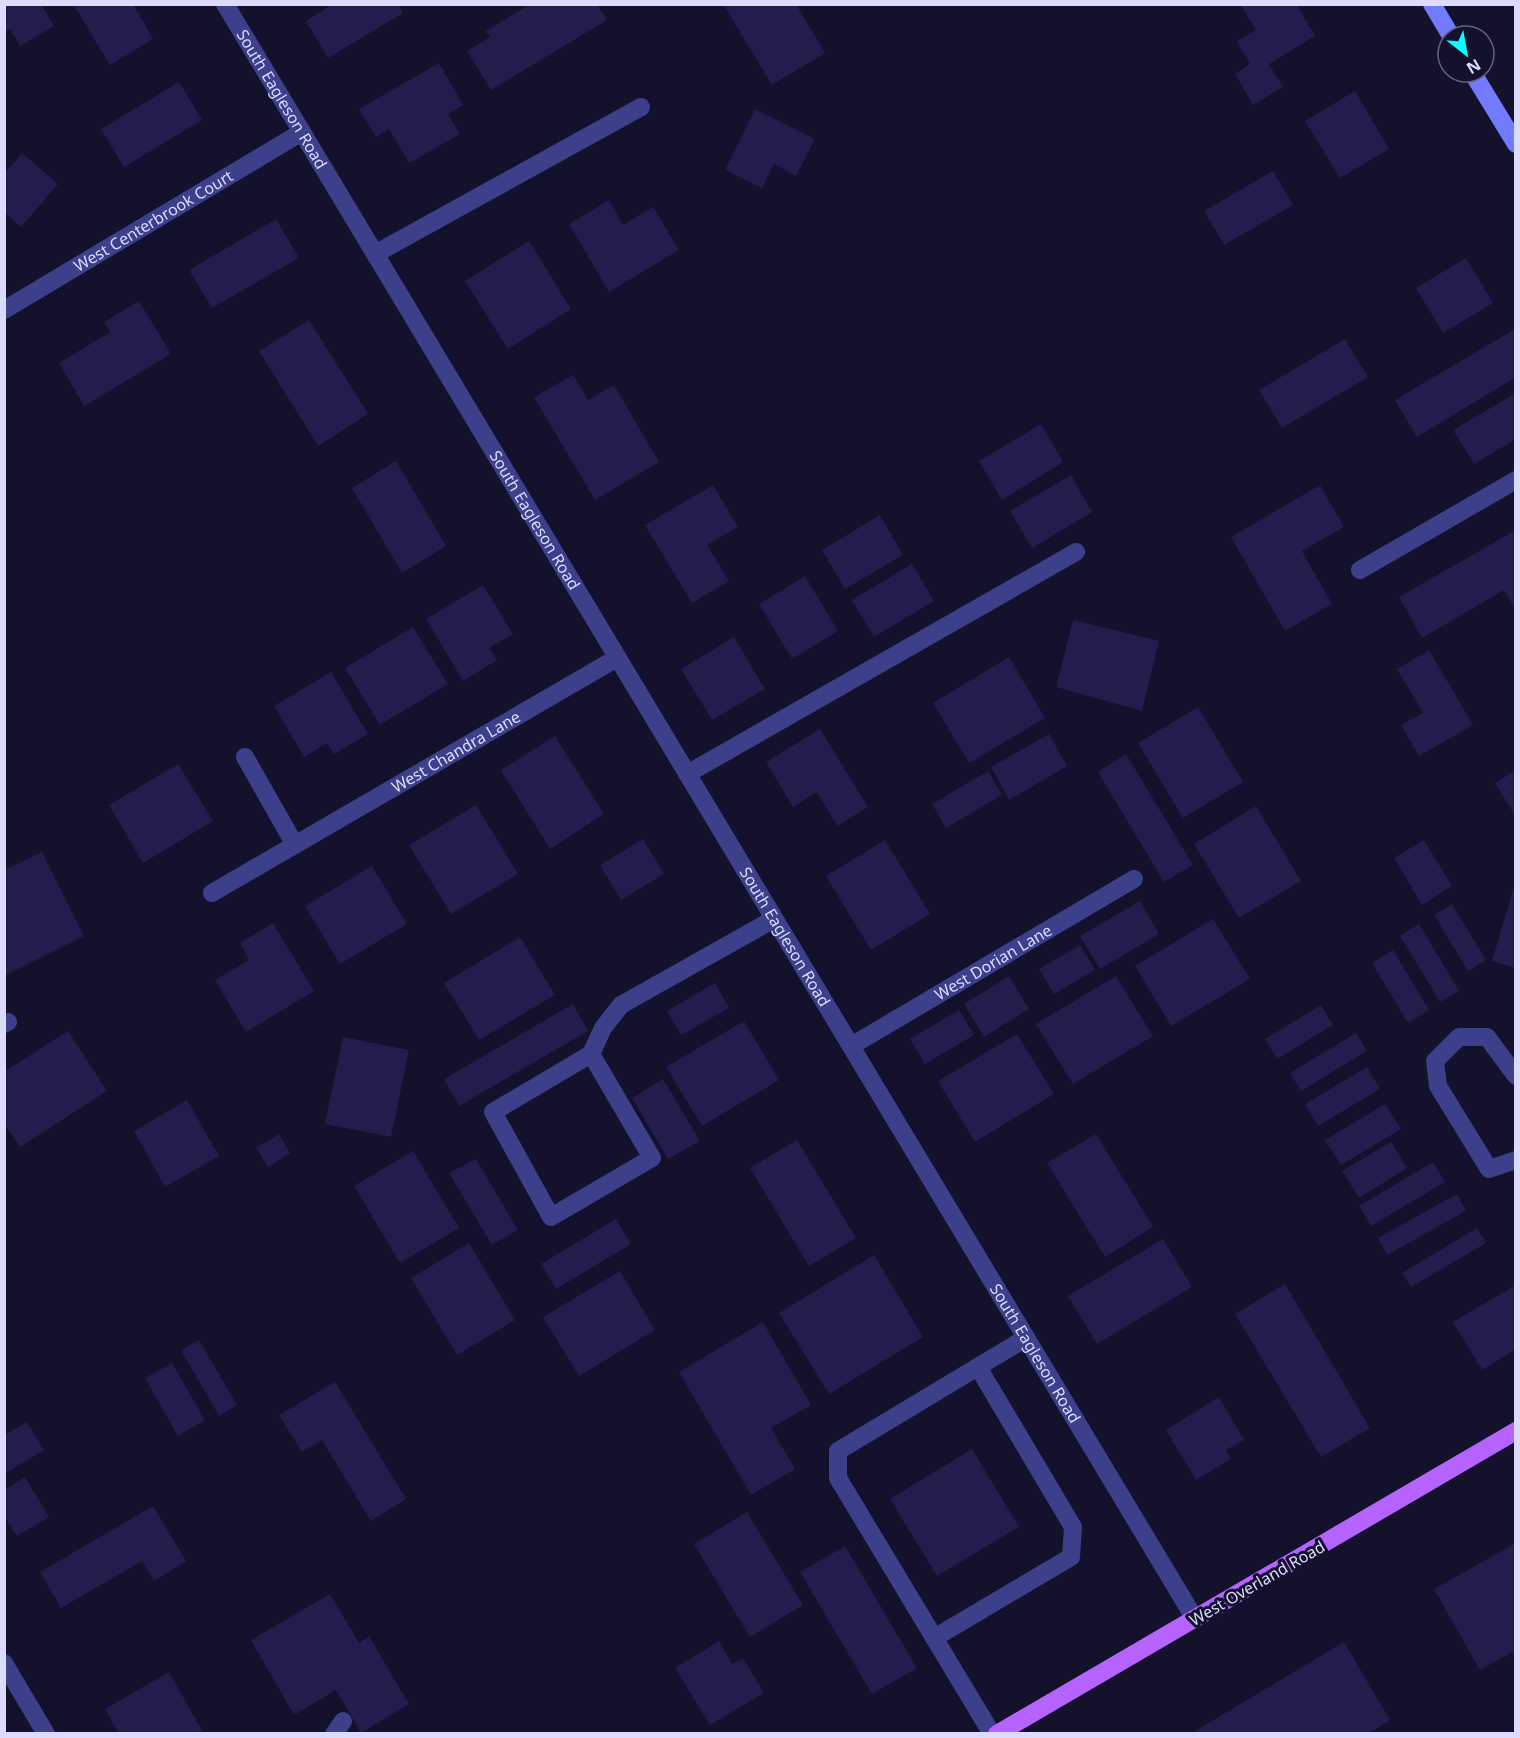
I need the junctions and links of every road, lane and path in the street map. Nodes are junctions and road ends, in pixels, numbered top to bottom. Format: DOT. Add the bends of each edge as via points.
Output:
graph roads {
  1 [pos="225,4"];
  2 [pos="1432,4"];
  3 [pos="1444,24"];
  4 [pos="1479,84"];
  5 [pos="641,107"];
  6 [pos="302,132"];
  7 [pos="1515,144"];
  8 [pos="375,254"];
  9 [pos="4,310"];
  10 [pos="1515,480"];
  11 [pos="1076,552"];
  12 [pos="1360,570"];
  13 [pos="617,658"];
  14 [pos="245,757"];
  15 [pos="687,774"];
  16 [pos="295,845"];
  17 [pos="1134,879"];
  18 [pos="212,893"];
  19 [pos="774,919"];
  20 [pos="850,1046"];
  21 [pos="591,1054"];
  22 [pos="1515,1076"];
  23 [pos="1515,1160"];
  24 [pos="1026,1338"];
  25 [pos="978,1367"];
  26 [pos="1515,1431"];
  27 [pos="1195,1619"];
  28 [pos="934,1638"];
  29 [pos="4,1663"];
  30 [pos="46,1734"];
  31 [pos="992,1734"];
  32 [pos="997,1734"];
  1 -- 6 [label="street, South Eagleson Road"];
  2 -- 3 [label="street"];
  4 -- 7 [label="street"];
  5 -- 8 [label="street"];
  6 -- 8 [label="street, South Eagleson Road"];
  6 -- 9 [label="street, West Centerbrook Court"];
  8 -- 13 [label="street, South Eagleson Road"];
  10 -- 12 [label="street"];
  11 -- 15 [label="street"];
  13 -- 15 [label="street, South Eagleson Road"];
  13 -- 16 [label="street, West Chandra Lane"];
  14 -- 16 [label="street"];
  15 -- 19 [label="street, South Eagleson Road"];
  16 -- 18 [label="street, West Chandra Lane"];
  17 -- 20 [label="street, West Dorian Lane"];
  19 -- 20 [label="street, South Eagleson Road"];
  19 -- 21 [label="street" via="621,1005 603,1028"];
  20 -- 24 [label="street, South Eagleson Road"];
  21 -- 21 [label="street" via="652,1158 551,1217 493,1112"];
  22 -- 23 [label="street" via="1487,1037 1459,1037 1435,1061 1437,1086 1489,1169"];
  24 -- 25 [label="street"];
  24 -- 27 [label="street, South Eagleson Road"];
  25 -- 28 [label="street" via="1073,1527 1071,1557"];
  25 -- 28 [label="street" via="838,1451 838,1478"];
  26 -- 27 [label="main road, West Overland Road"];
  27 -- 32 [label="main road, West Overland Road"];
  28 -- 31 [label="street"];
  29 -- 30 [label="street"];
}
